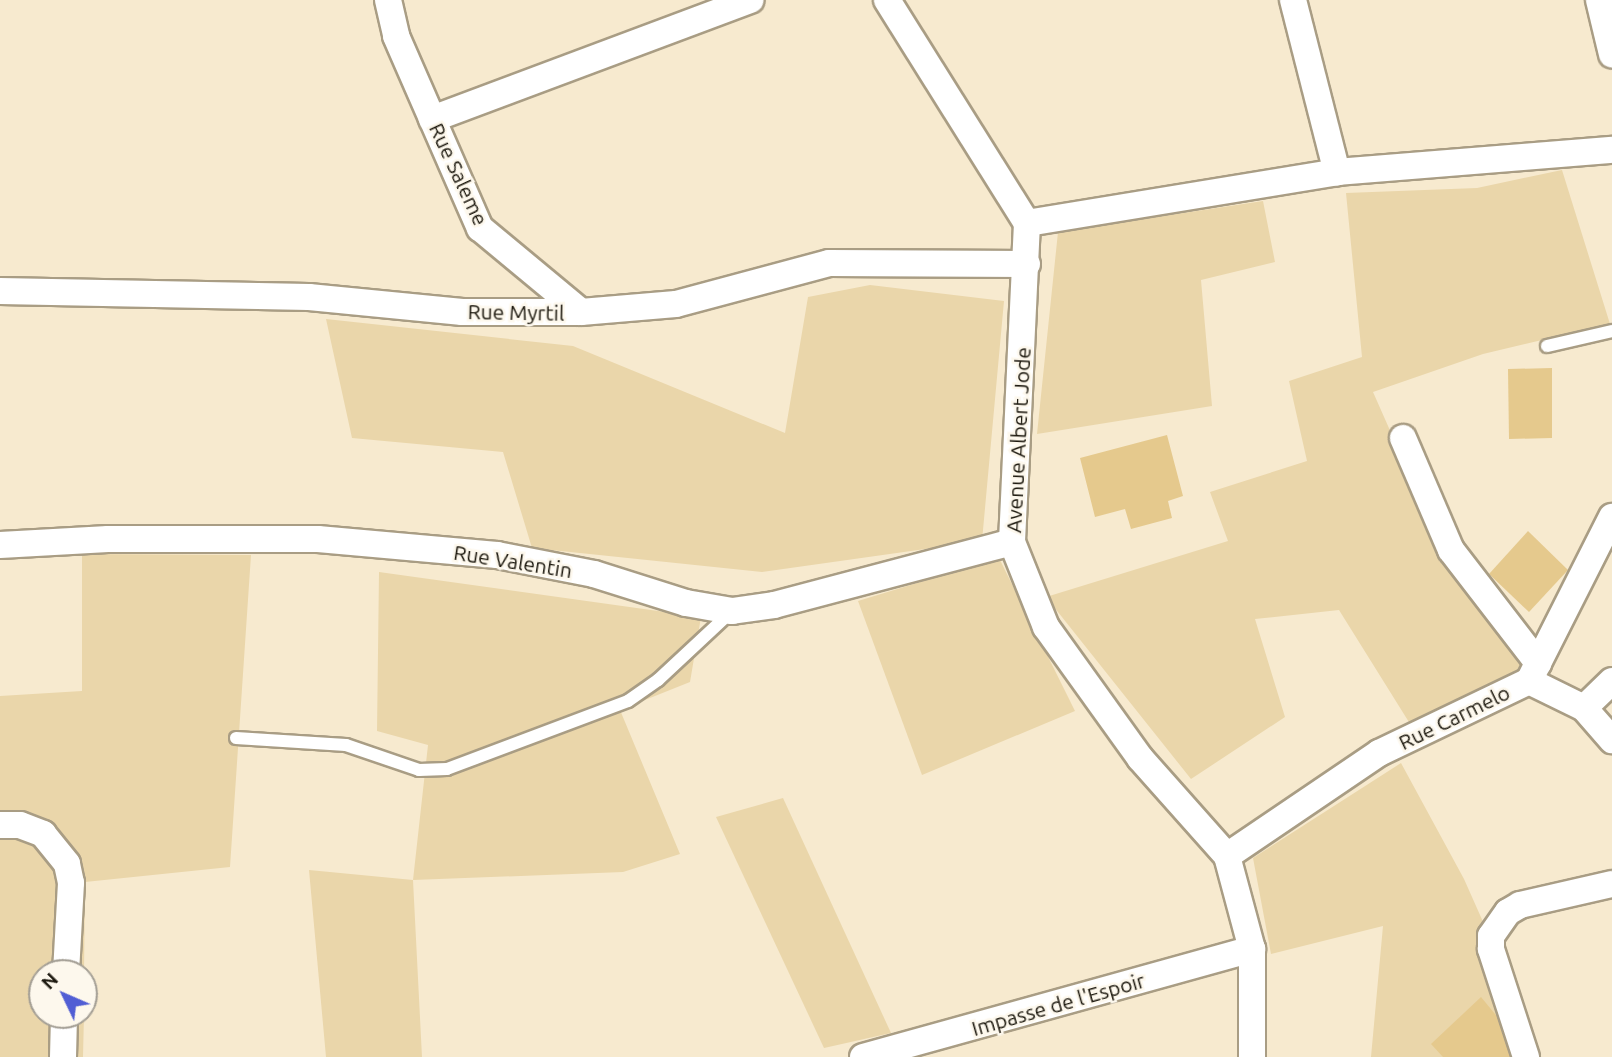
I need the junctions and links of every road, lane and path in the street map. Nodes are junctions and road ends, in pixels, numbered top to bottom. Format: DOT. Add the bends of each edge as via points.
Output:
graph roads {
  1 [pos="388,0"];
  2 [pos="750,0"];
  3 [pos="887,0"];
  4 [pos="1293,0"];
  5 [pos="1599,0"];
  6 [pos="1612,54"];
  7 [pos="432,119"];
  8 [pos="1612,150"];
  9 [pos="1337,172"];
  10 [pos="1027,223"];
  11 [pos="1027,264"];
  12 [pos="0,291"];
  13 [pos="581,313"];
  14 [pos="1612,331"];
  15 [pos="1547,346"];
  16 [pos="1403,438"];
  17 [pos="1612,517"];
  18 [pos="1012,542"];
  19 [pos="0,545"];
  20 [pos="732,611"];
  21 [pos="1534,672"];
  22 [pos="1612,681"];
  23 [pos="1584,709"];
  24 [pos="236,738"];
  25 [pos="1612,740"];
  26 [pos="0,825"];
  27 [pos="1227,856"];
  28 [pos="1612,884"];
  29 [pos="1252,949"];
  30 [pos="67,959"];
  31 [pos="64,1029"];
  32 [pos="63,1057"];
  33 [pos="863,1057"];
  34 [pos="1252,1057"];
  35 [pos="1526,1057"];
  1 -- 7 [label="street, Rue Saleme" via="396,36"];
  2 -- 7 [label="street"];
  3 -- 10 [label="street"];
  4 -- 9 [label="street"];
  5 -- 6 [label="street"];
  7 -- 13 [label="street, Rue Saleme" via="480,228"];
  8 -- 9 [label="street"];
  9 -- 10 [label="street"];
  10 -- 11 [label="street, Avenue Albert Jode"];
  11 -- 13 [label="street, Rue Myrtil" via="829,263 676,304"];
  11 -- 18 [label="street, Avenue Albert Jode"];
  12 -- 13 [label="street, Rue Myrtil" via="309,298 462,312"];
  14 -- 15 [label="lane"];
  16 -- 21 [label="street" via="1451,550"];
  17 -- 21 [label="street"];
  18 -- 20 [label="street, Rue Valentin" via="774,605"];
  18 -- 27 [label="street, Avenue Albert Jode" via="1046,627 1140,758"];
  19 -- 20 [label="street, Rue Valentin" via="108,539 318,539 497,555 594,574 686,603"];
  20 -- 24 [label="lane" via="658,680 628,701 447,769 419,769 346,745"];
  21 -- 23 [label="street"];
  21 -- 27 [label="street, Rue Carmelo" via="1379,753"];
  22 -- 23 [label="street"];
  23 -- 25 [label="street"];
  26 -- 30 [label="street" via="20,825 43,834 67,864 71,883"];
  27 -- 29 [label="street, Avenue Albert Jode"];
  28 -- 35 [label="street" via="1520,905 1508,912 1491,936 1491,950"];
  29 -- 33 [label="street, Impasse de l'Espoir"];
  29 -- 34 [label="street, Avenue Albert Jode"];
  31 -- 32 [label="street"];
}
